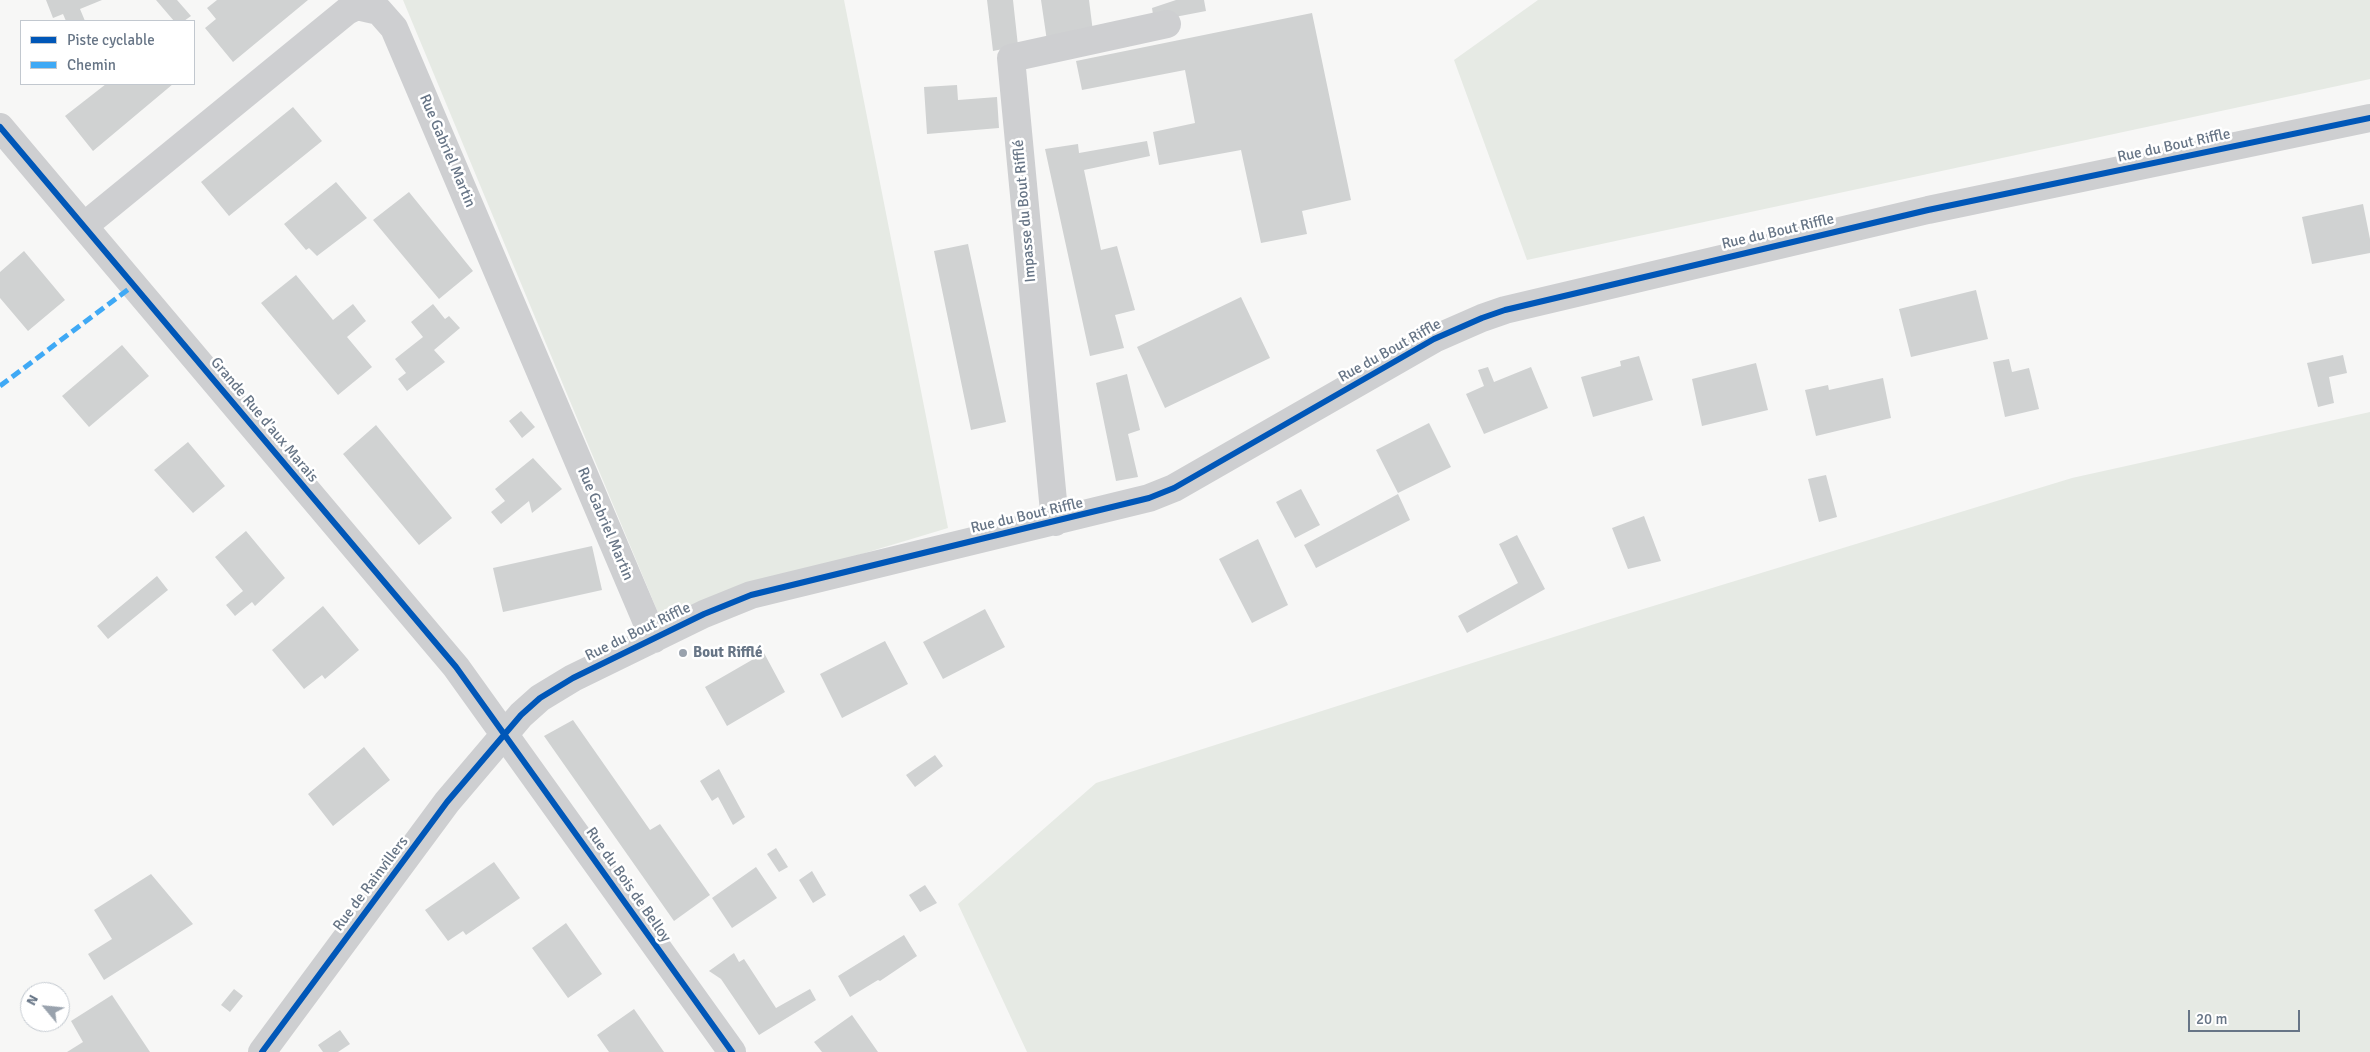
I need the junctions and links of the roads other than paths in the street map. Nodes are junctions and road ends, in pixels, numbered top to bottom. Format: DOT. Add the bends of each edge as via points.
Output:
graph roads {
  1 [pos="1167,24"];
  2 [pos="2370,118"];
  3 [pos="0,127"];
  4 [pos="84,226"];
  5 [pos="1055,522"];
  6 [pos="654,639"];
  7 [pos="504,733"];
  8 [pos="262,1052"];
  9 [pos="732,1052"];
  1 -- 5 [label="street, Impasse du Bout Rifflé" via="1011,58"];
  2 -- 5 [label="street, Rue du Bout Riffle" via="1928,210 1505,310 1434,339 1174,488 1130,504"];
  3 -- 4 [label="street, Grande Rue d'aux Marais"];
  4 -- 6 [label="street, Rue Gabriel Martin" via="346,11 357,6 378,11 394,28"];
  4 -- 7 [label="street, Grande Rue d'aux Marais" via="456,667"];
  5 -- 6 [label="street, Rue du Bout Riffle" via="751,595"];
  6 -- 7 [label="street, Rue du Bout Riffle" via="555,688"];
  7 -- 8 [label="street, Rue de Rainvillers" via="447,802"];
  7 -- 9 [label="street, Rue du Bois de Belloy"];
}
